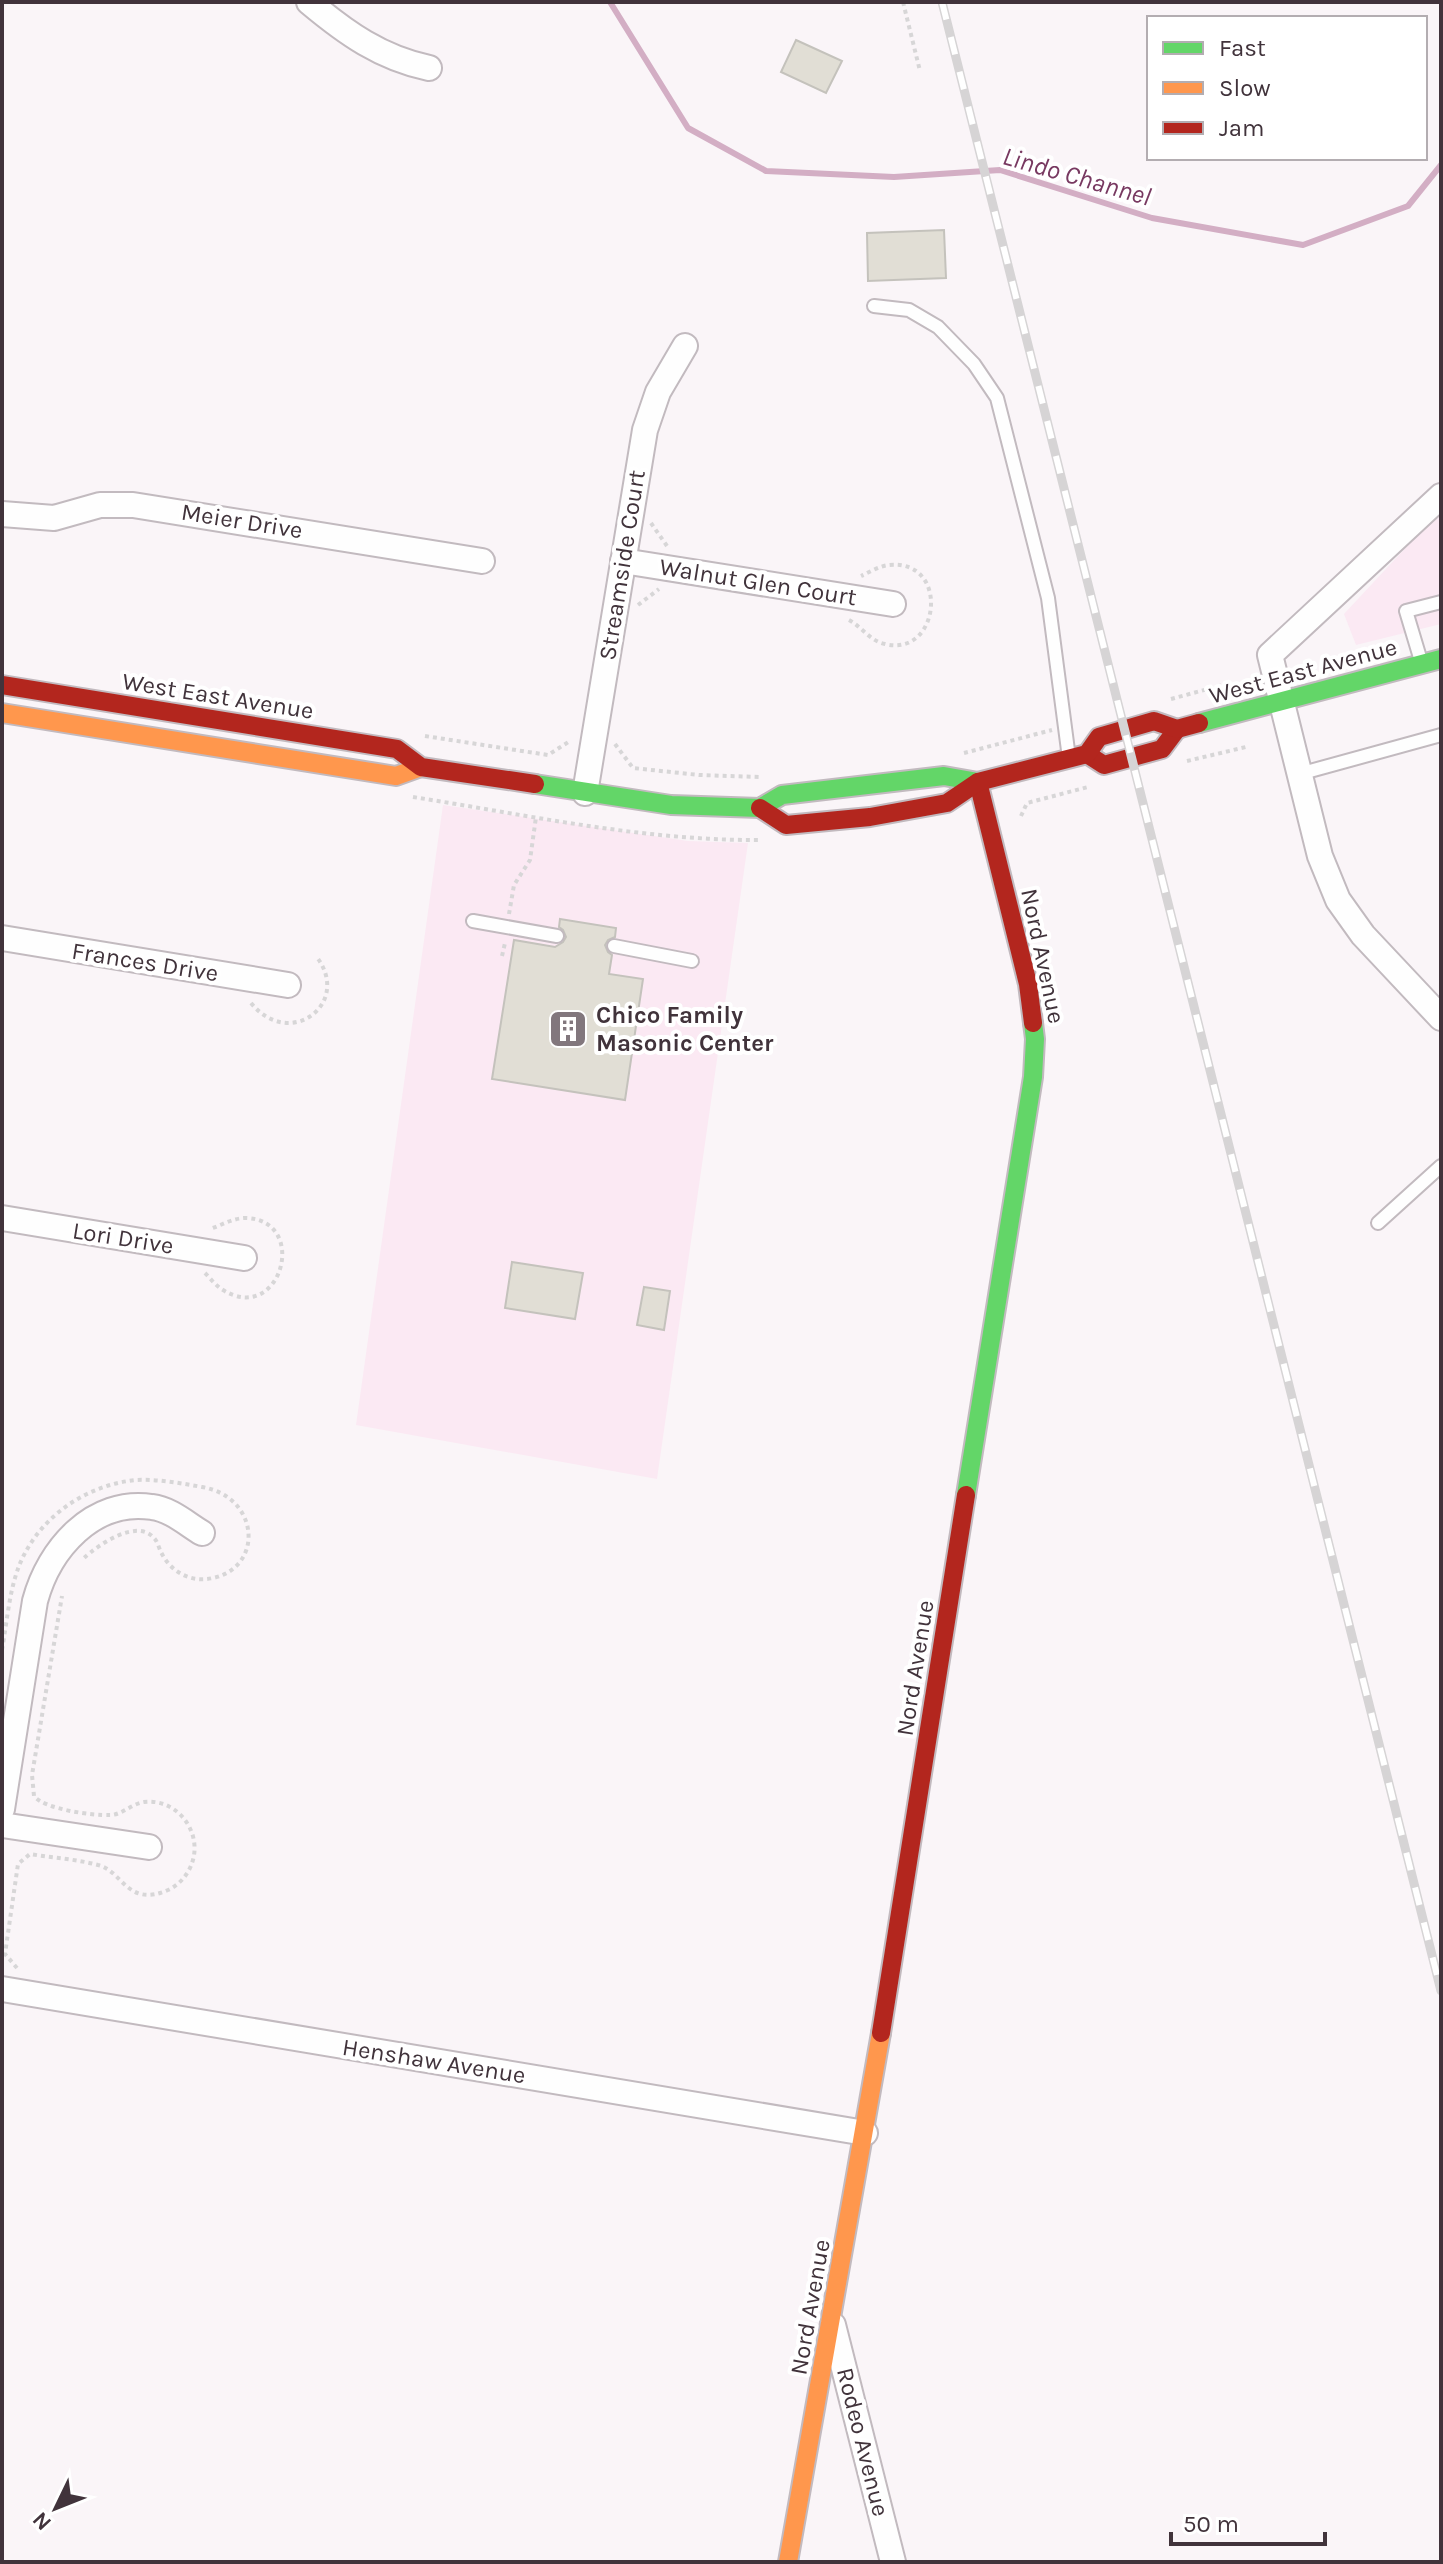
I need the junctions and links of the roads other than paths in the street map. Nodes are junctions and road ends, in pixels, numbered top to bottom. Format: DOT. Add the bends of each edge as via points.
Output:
graph roads {
  1 [pos="309,2"];
  2 [pos="429,68"];
  3 [pos="874,306"];
  4 [pos="685,346"];
  5 [pos="1441,496"];
  6 [pos="2,514"];
  7 [pos="482,561"];
  8 [pos="623,561"];
  9 [pos="1441,602"];
  10 [pos="893,604"];
  11 [pos="1441,659"];
  12 [pos="1422,664"];
  13 [pos="2,685"];
  14 [pos="1280,701"];
  15 [pos="2,713"];
  16 [pos="1177,729"];
  17 [pos="1441,735"];
  18 [pos="1078,756"];
  19 [pos="421,767"];
  20 [pos="1299,774"];
  21 [pos="978,782"];
  22 [pos="585,793"];
  23 [pos="760,808"];
  24 [pos="473,921"];
  25 [pos="557,936"];
  26 [pos="2,938"];
  27 [pos="614,946"];
  28 [pos="692,961"];
  29 [pos="288,985"];
  30 [pos="1441,1018"];
  31 [pos="1441,1166"];
  32 [pos="2,1218"];
  33 [pos="1378,1223"];
  34 [pos="244,1258"];
  35 [pos="202,1533"];
  36 [pos="2,1809"];
  37 [pos="2,1825"];
  38 [pos="149,1847"];
  39 [pos="4,1978"];
  40 [pos="865,2133"];
  41 [pos="832,2322"];
  42 [pos="788,2562"];
  43 [pos="893,2562"];
  1 -- 2 [label="street" via="370,47"];
  3 -- 18 [label="lane" via="909,310 938,327 974,364 997,398 1048,598 1067,726"];
  4 -- 8 [label="street, Streamside Court" via="650,412"];
  5 -- 14 [label="street" via="1270,655"];
  6 -- 7 [label="street, Meier Drive" via="54,518 100,505 133,505"];
  8 -- 10 [label="street, Walnut Glen Court"];
  8 -- 22 [label="street, Streamside Court"];
  9 -- 12 [label="lane" via="1406,611"];
  11 -- 12 [label="main road, West East Avenue"];
  12 -- 14 [label="main road, West East Avenue"];
  13 -- 19 [label="main road, West East Avenue" via="397,749"];
  14 -- 16 [label="main road, West East Avenue"];
  14 -- 20 [label="street"];
  15 -- 19 [label="main road, West East Avenue" via="396,776"];
  16 -- 18 [label="main road, West East Avenue" via="1154,721 1124,729 1099,737"];
  16 -- 18 [label="main road, West East Avenue" via="1162,749 1104,765"];
  17 -- 20 [label="lane"];
  18 -- 21 [label="main road, West East Avenue"];
  19 -- 22 [label="main road, West East Avenue"];
  20 -- 30 [label="street" via="1320,856 1338,900 1363,935"];
  21 -- 23 [label="main road, West East Avenue" via="944,776 782,795"];
  21 -- 23 [label="main road, West East Avenue" via="947,803 870,817 786,825"];
  21 -- 40 [label="main road, Nord Avenue" via="1028,984 1035,1058"];
  22 -- 23 [label="main road, West East Avenue" via="671,805"];
  24 -- 25 [label="lane"];
  26 -- 29 [label="street, Frances Drive"];
  27 -- 28 [label="lane"];
  31 -- 33 [label="lane"];
  32 -- 34 [label="street, Lori Drive"];
  35 -- 36 [label="street" via="165,1511 137,1506 101,1515 56,1551 35,1601"];
  37 -- 38 [label="street"];
  39 -- 40 [label="street, Henshaw Avenue"];
  40 -- 41 [label="main road, Nord Avenue"];
  41 -- 42 [label="main road, Nord Avenue"];
  41 -- 43 [label="street, Rodeo Avenue"];
}
